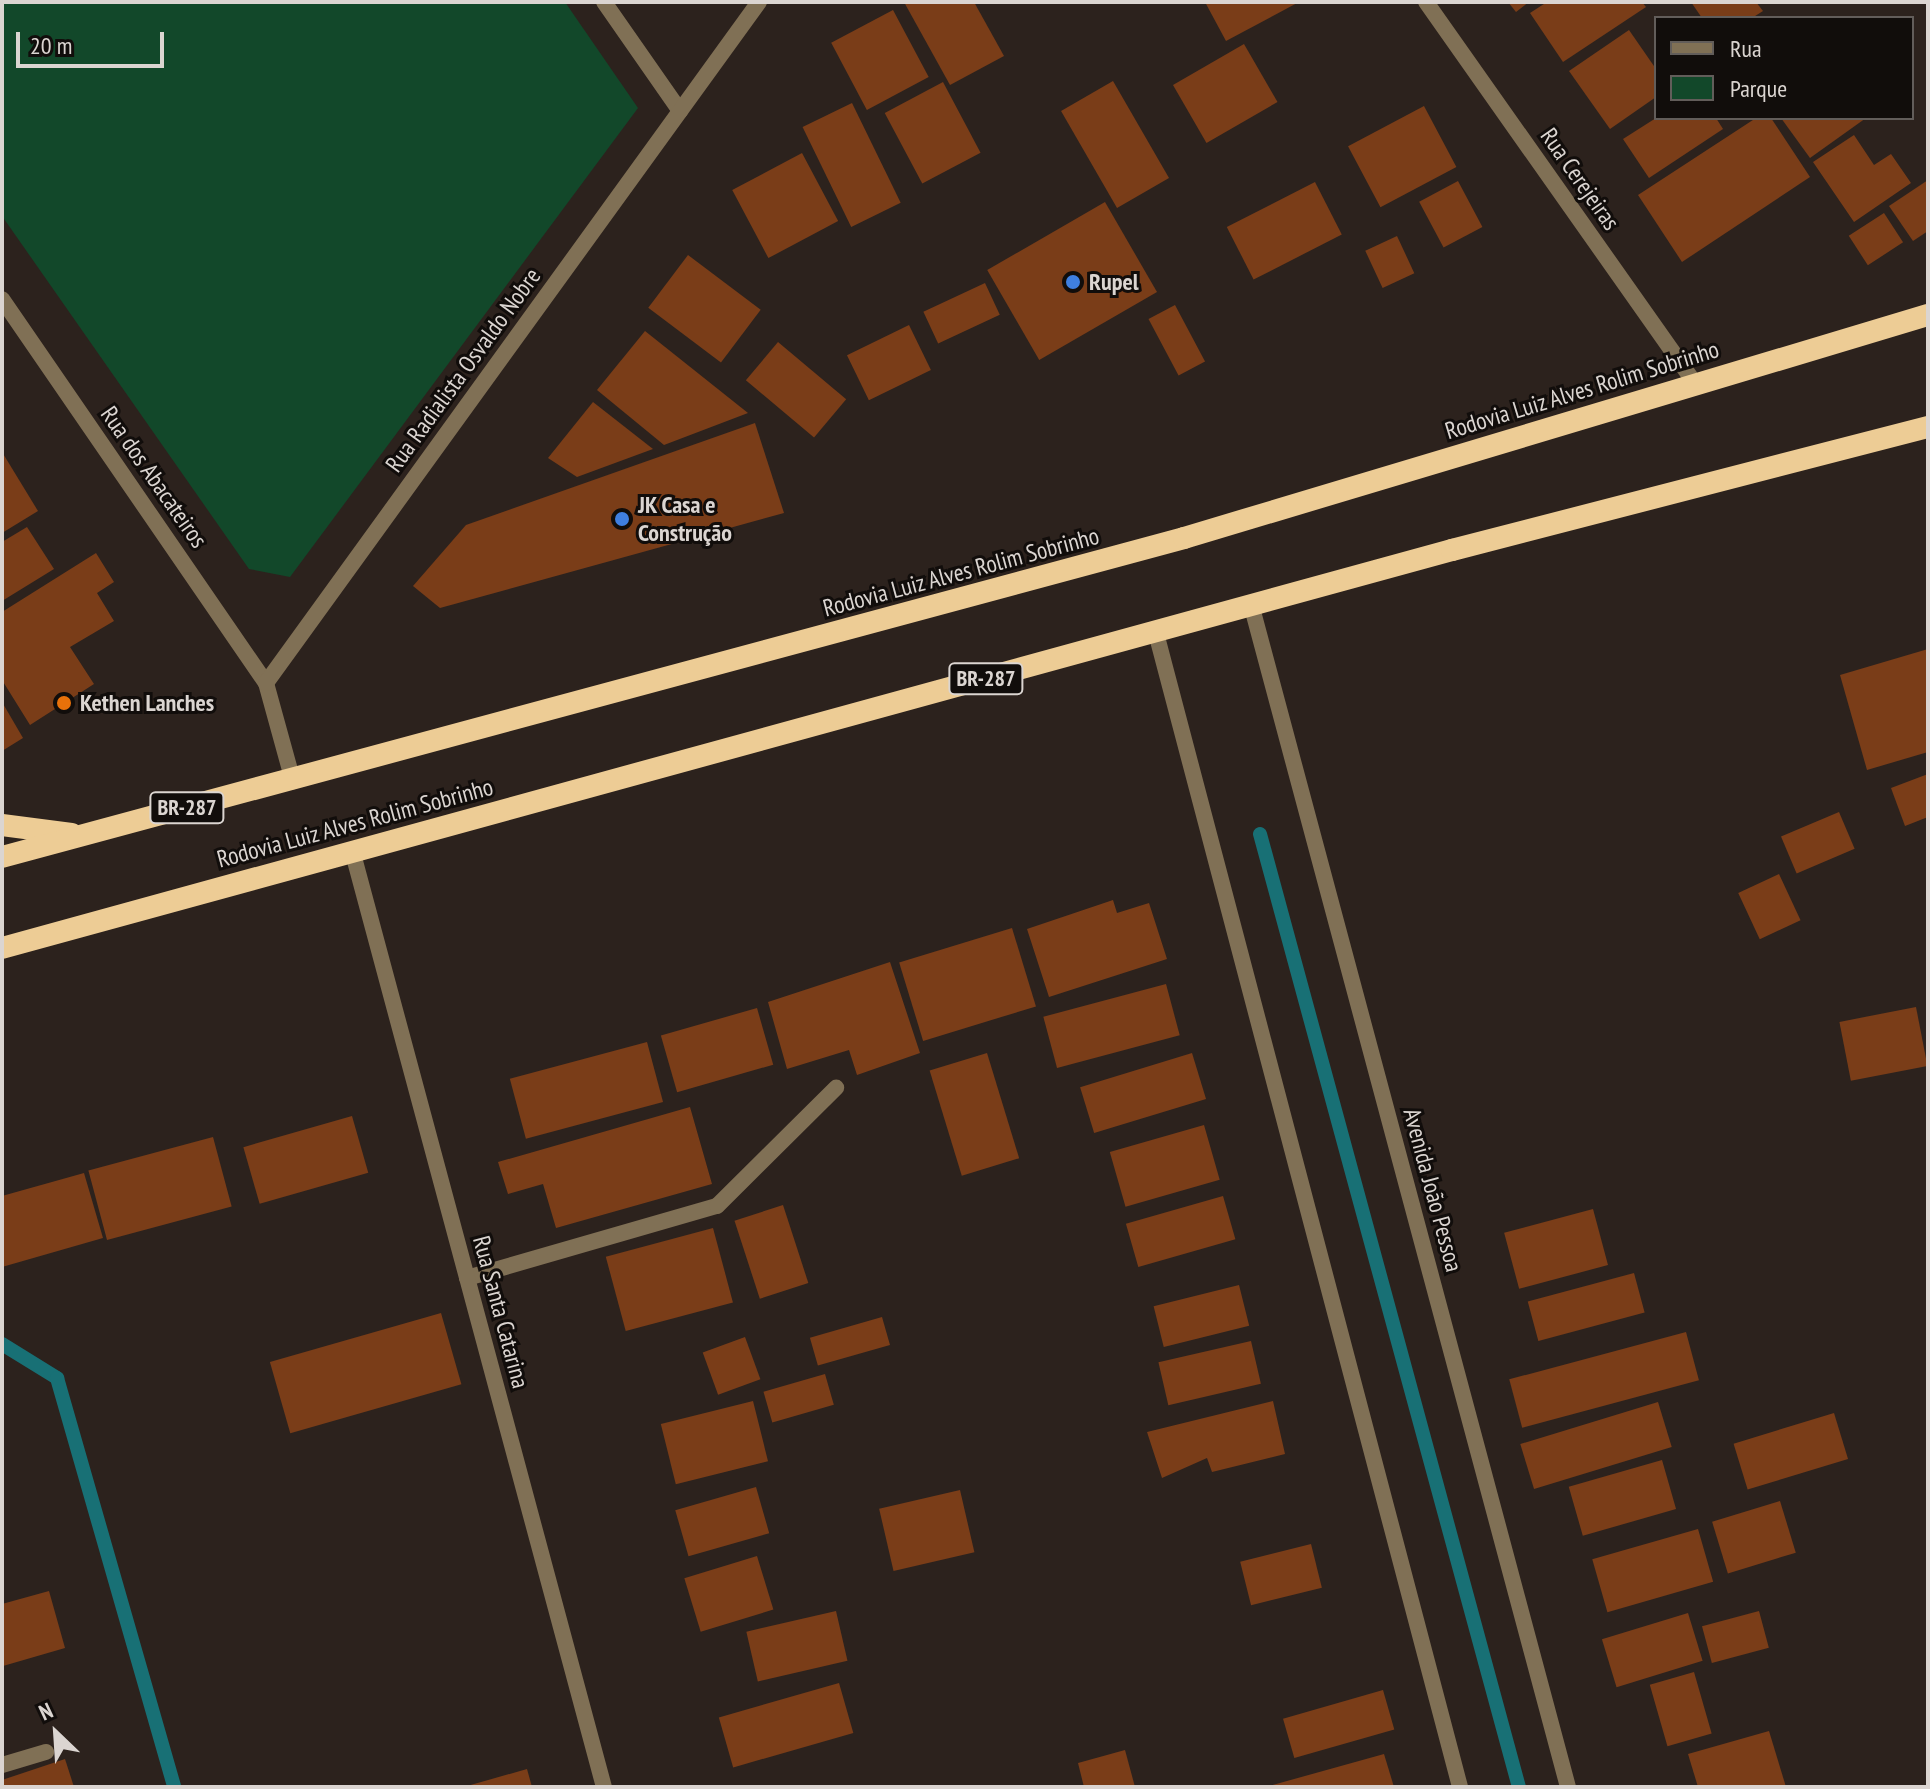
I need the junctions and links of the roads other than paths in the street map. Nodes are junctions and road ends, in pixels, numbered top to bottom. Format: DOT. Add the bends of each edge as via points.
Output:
graph roads {
  1 [pos="604,2"];
  2 [pos="759,2"];
  3 [pos="1426,2"];
  4 [pos="680,111"];
  5 [pos="2,299"];
  6 [pos="1928,315"];
  7 [pos="1695,383"];
  8 [pos="1928,427"];
  9 [pos="1251,604"];
  10 [pos="1156,633"];
  11 [pos="266,683"];
  12 [pos="293,781"];
  13 [pos="2,825"];
  14 [pos="81,835"];
  15 [pos="352,850"];
  16 [pos="2,857"];
  17 [pos="45,935"];
  18 [pos="2,948"];
  19 [pos="2,958"];
  20 [pos="836,1088"];
  21 [pos="467,1278"];
  22 [pos="46,1752"];
  23 [pos="2,1765"];
  24 [pos="604,1787"];
  25 [pos="1460,1787"];
  26 [pos="1568,1787"];
  1 -- 4 [label="street"];
  2 -- 4 [label="street, Rua Radialista Osvaldo Nobre"];
  3 -- 7 [label="street, Rua Cerejeiras"];
  4 -- 11 [label="street, Rua Radialista Osvaldo Nobre"];
  5 -- 11 [label="street, Rua dos Abacateiros"];
  6 -- 7 [label="highway, Rodovia Luiz Alves Rolim Sobrinho / BR-287"];
  7 -- 12 [label="highway, Rodovia Luiz Alves Rolim Sobrinho / BR-287" via="1184,538"];
  8 -- 9 [label="highway, Rodovia Luiz Alves Rolim Sobrinho / BR-287"];
  9 -- 10 [label="highway, Rodovia Luiz Alves Rolim Sobrinho / BR-287"];
  9 -- 26 [label="street, Avenida João Pessoa"];
  10 -- 15 [label="highway, Rodovia Luiz Alves Rolim Sobrinho / BR-287"];
  10 -- 25 [label="street"];
  11 -- 12 [label="street"];
  12 -- 14 [label="highway, Rodovia Luiz Alves Rolim Sobrinho / BR-287"];
  13 -- 14 [label="highway, BR-287"];
  14 -- 16 [label="highway, Rodovia Luiz Alves Rolim Sobrinho / BR-287"];
  15 -- 17 [label="highway, Rodovia Luiz Alves Rolim Sobrinho / BR-287"];
  15 -- 21 [label="street, Rua Santa Catarina"];
  17 -- 18 [label="highway, Rodovia Luiz Alves Rolim Sobrinho / BR-287"];
  17 -- 19 [label="highway, BR-287"];
  20 -- 21 [label="street" via="717,1206"];
  21 -- 24 [label="street, Rua Santa Catarina"];
  22 -- 23 [label="street"];
}
